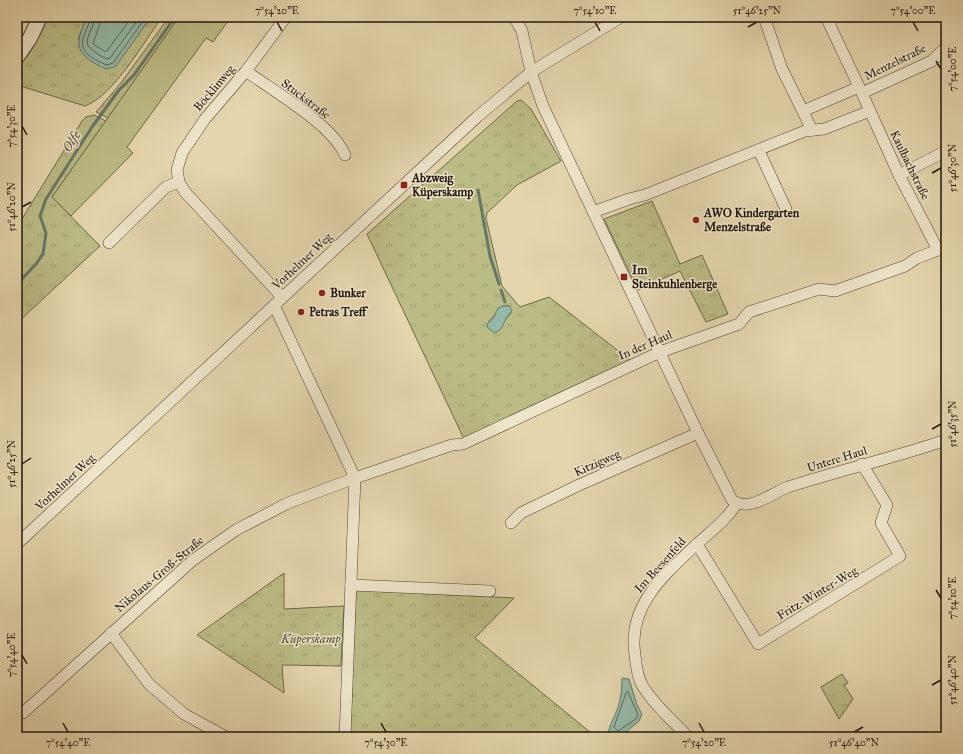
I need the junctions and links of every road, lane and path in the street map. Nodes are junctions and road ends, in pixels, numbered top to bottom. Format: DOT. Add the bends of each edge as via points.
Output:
graph roads {
  1 [pos="40,17"];
  2 [pos="286,17"];
  3 [pos="514,17"];
  4 [pos="621,17"];
  5 [pos="764,17"];
  6 [pos="826,17"];
  7 [pos="946,47"];
  8 [pos="17,57"];
  9 [pos="246,71"];
  10 [pos="531,72"];
  11 [pos="860,90"];
  12 [pos="803,111"];
  13 [pos="870,111"];
  14 [pos="812,130"];
  15 [pos="759,151"];
  16 [pos="946,151"];
  17 [pos="345,155"];
  18 [pos="899,175"];
  19 [pos="179,182"];
  20 [pos="786,210"];
  21 [pos="593,212"];
  22 [pos="110,243"];
  23 [pos="942,248"];
  24 [pos="278,301"];
  25 [pos="660,352"];
  26 [pos="698,433"];
  27 [pos="946,440"];
  28 [pos="862,464"];
  29 [pos="355,478"];
  30 [pos="737,503"];
  31 [pos="511,523"];
  32 [pos="17,544"];
  33 [pos="697,544"];
  34 [pos="351,585"];
  35 [pos="490,591"];
  36 [pos="111,633"];
  37 [pos="23,713"];
  38 [pos="226,737"];
  39 [pos="345,737"];
  40 [pos="688,737"];
  1 -- 8 [label="street"];
  2 -- 9 [label="street, Böcklinweg"];
  3 -- 10 [label="street" via="522,31"];
  4 -- 10 [label="street, Vorhelmer Weg"];
  5 -- 12 [label="street" via="782,69"];
  6 -- 11 [label="street"];
  7 -- 11 [label="street, Menzelstraße" via="932,60"];
  9 -- 17 [label="street, Stuckstraße" via="335,138"];
  9 -- 19 [label="street, Böcklinweg" via="205,119 182,153 177,170"];
  10 -- 21 [label="street"];
  10 -- 24 [label="street, Vorhelmer Weg" via="477,117"];
  11 -- 12 [label="street, Menzelstraße"];
  11 -- 13 [label="street, Menzelstraße"];
  12 -- 14 [label="street"];
  13 -- 14 [label="street" via="824,129"];
  13 -- 18 [label="street, Kaulbachstraße"];
  14 -- 15 [label="street"];
  15 -- 20 [label="street"];
  15 -- 21 [label="street"];
  16 -- 18 [label="street"];
  18 -- 23 [label="street, Kaulbachstraße"];
  19 -- 22 [label="street" via="166,187"];
  19 -- 24 [label="street"];
  21 -- 25 [label="street"];
  23 -- 25 [label="street, In der Haul" via="905,266 835,291 820,288 749,312 739,324"];
  24 -- 29 [label="street"];
  24 -- 32 [label="street, Vorhelmer Weg"];
  25 -- 26 [label="street"];
  25 -- 29 [label="street, In der Haul" via="464,444 452,445"];
  26 -- 30 [label="street" via="729,495"];
  26 -- 31 [label="street, Kitzigweg" via="521,513"];
  27 -- 28 [label="street, Untere Haul"];
  28 -- 30 [label="street, Untere Haul" via="786,488 751,504"];
  28 -- 33 [label="street, Fritz-Winter-Weg" via="887,505 881,523 900,556 758,644"];
  29 -- 34 [label="street"];
  29 -- 36 [label="street, Nikolaus-Groß-Straße" via="288,503 236,530 193,560"];
  30 -- 33 [label="street, Im Beesenfeld" via="724,521"];
  33 -- 40 [label="street, Im Beesenfeld" via="657,584 645,600 637,616 634,633 636,666 641,683 650,697"];
  34 -- 35 [label="street"];
  34 -- 39 [label="street"];
  36 -- 37 [label="street, Nikolaus-Groß-Straße"];
  36 -- 38 [label="street" via="149,684 184,714"];
}
